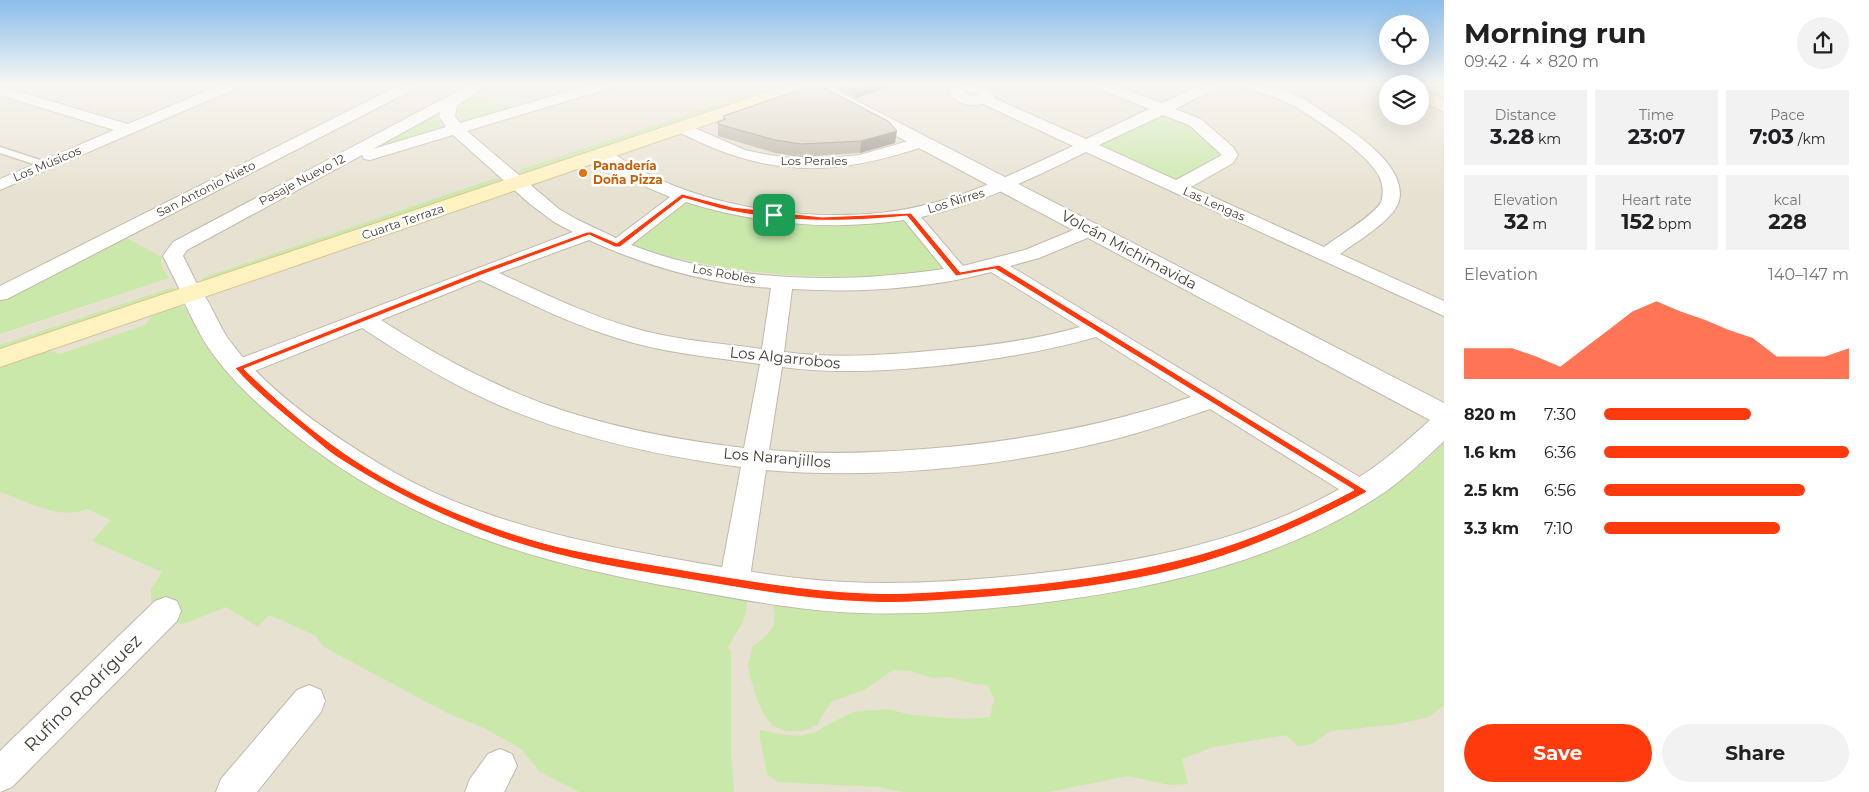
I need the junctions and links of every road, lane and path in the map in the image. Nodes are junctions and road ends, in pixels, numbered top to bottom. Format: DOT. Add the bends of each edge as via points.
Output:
graph roads {
  1 [pos="105,122"];
  2 [pos="145,122"];
  3 [pos="338,122"];
  4 [pos="410,122"];
  5 [pos="451,122"];
  6 [pos="481,122"];
  7 [pos="663,122"];
  8 [pos="696,122"];
  9 [pos="884,122"];
  10 [pos="1033,122"];
  11 [pos="1134,122"];
  12 [pos="1193,122"];
  13 [pos="1325,122"];
  14 [pos="681,127"];
  15 [pos="128,129"];
  16 [pos="457,129"];
  17 [pos="922,142"];
  18 [pos="1086,146"];
  19 [pos="0,150"];
  20 [pos="602,154"];
  21 [pos="46,165"];
  22 [pos="318,171"];
  23 [pos="510,177"];
  24 [pos="0,185"];
  25 [pos="1003,185"];
  26 [pos="1177,187"];
  27 [pos="682,196"];
  28 [pos="909,214"];
  29 [pos="1090,230"];
  30 [pos="589,233"];
  31 [pos="618,246"];
  32 [pos="1326,255"];
  33 [pos="996,266"];
  34 [pos="481,272"];
  35 [pos="959,274"];
  36 [pos="782,283"];
  37 [pos="189,286"];
  38 [pos="0,294"];
  39 [pos="1444,309"];
  40 [pos="364,319"];
  41 [pos="1099,329"];
  42 [pos="0,339"];
  43 [pos="0,358"];
  44 [pos="772,359"];
  45 [pos="239,368"];
  46 [pos="1212,400"];
  47 [pos="1444,415"];
  48 [pos="1444,424"];
  49 [pos="754,458"];
  50 [pos="1362,491"];
  51 [pos="734,584"];
  52 [pos="166,610"];
  53 [pos="309,701"];
  54 [pos="0,775"];
  55 [pos="234,792"];
  1 -- 15 [label="street"];
  2 -- 15 [label="street, Los Músicos"];
  3 -- 38 [label="street, San Antonio Nieto"];
  4 -- 22 [label="street, Pasaje Nuevo 12"];
  5 -- 16 [label="street, Los Robles"];
  6 -- 16 [label="street"];
  7 -- 23 [label="main road, Cuarta Terraza"];
  8 -- 14 [label="main road, Cuarta Terraza"];
  9 -- 17 [label="street, Volcán Michimavida"];
  10 -- 18 [label="street, Las Lengas"];
  11 -- 18 [label="street, Los Ñirres"];
  12 -- 26 [label="street" via="1230,155"];
  13 -- 32 [label="street" via="1370,154 1389,177 1392,191 1387,206"];
  14 -- 17 [label="street, Los Perales" via="745,156 801,164 858,161 891,154"];
  14 -- 20 [label="main road, Cuarta Terraza"];
  15 -- 21 [label="street, Los Músicos"];
  16 -- 22 [label="street"];
  16 -- 23 [label="street, Los Robles"];
  17 -- 25 [label="street, Volcán Michimavida"];
  18 -- 25 [label="street, Los Ñirres"];
  18 -- 26 [label="street, Las Lengas"];
  19 -- 21 [label="lane"];
  20 -- 23 [label="main road, Cuarta Terraza"];
  20 -- 27 [label="street, Los Ñirres" via="645,180"];
  21 -- 24 [label="street, Los Músicos"];
  22 -- 37 [label="street, Pasaje Nuevo 12" via="180,246 173,256"];
  23 -- 30 [label="street, Los Robles" via="550,210"];
  23 -- 37 [label="main road, Cuarta Terraza"];
  25 -- 28 [label="street, Los Ñirres" via="950,204"];
  25 -- 29 [label="street, Volcán Michimavida"];
  26 -- 32 [label="street, Las Lengas"];
  27 -- 28 [label="street, Los Ñirres" via="732,209 797,218 855,219"];
  27 -- 31 [label="street"];
  28 -- 35 [label="street"];
  29 -- 33 [label="street, Los Robles" via="1042,252"];
  29 -- 47 [label="street, Volcán Michimavida"];
  30 -- 31 [label="street, Los Robles"];
  30 -- 34 [label="street"];
  31 -- 36 [label="street, Los Robles" via="698,270"];
  32 -- 39 [label="street, Las Lengas"];
  33 -- 35 [label="street, Los Robles"];
  33 -- 41 [label="street"];
  34 -- 40 [label="street"];
  34 -- 44 [label="street, Los Algarrobos" via="547,304 624,333 671,344"];
  35 -- 36 [label="street, Los Robles" via="873,284"];
  36 -- 44 [label="street"];
  37 -- 42 [label="main road, Cuarta Terraza"];
  37 -- 43 [label="main road, Cuarta Terraza"];
  37 -- 45 [label="street" via="216,339"];
  40 -- 45 [label="street"];
  40 -- 49 [label="street, Los Naranjillos" via="402,345 448,370 560,418 672,447"];
  41 -- 44 [label="street, Los Algarrobos" via="1050,343 934,360 819,364"];
  41 -- 46 [label="street"];
  44 -- 49 [label="street"];
  45 -- 51 [label="street" via="272,401 341,456 432,506 508,536 552,549"];
  46 -- 49 [label="street, Los Naranjillos" via="1119,428 1032,447 884,462 816,463"];
  46 -- 50 [label="street"];
  48 -- 50 [label="street" via="1396,467"];
  49 -- 51 [label="street"];
  50 -- 51 [label="street" via="1252,541 1202,558 1092,581 1026,590 915,598 842,597"];
  52 -- 54 [label="street, Rufino Rodríguez"];
  53 -- 55 [label="street"];
}
